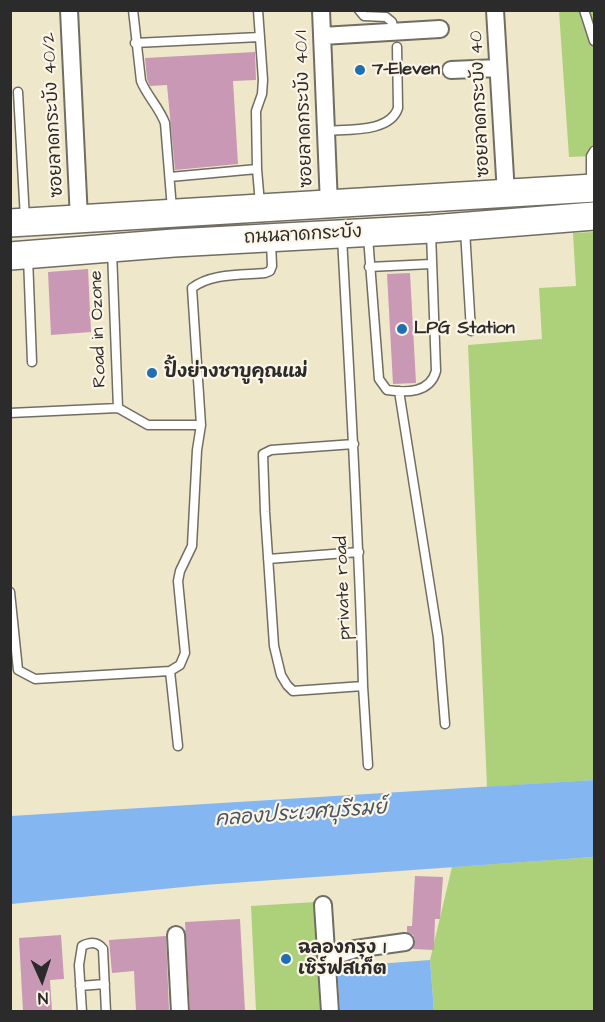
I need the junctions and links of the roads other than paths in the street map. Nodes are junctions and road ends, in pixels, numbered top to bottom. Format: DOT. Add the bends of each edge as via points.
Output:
graph roads {
  1 [pos="69,10"];
  2 [pos="133,10"];
  3 [pos="258,10"];
  4 [pos="321,10"];
  5 [pos="359,10"];
  6 [pos="495,10"];
  7 [pos="584,10"];
  8 [pos="440,29"];
  9 [pos="322,36"];
  10 [pos="260,37"];
  11 [pos="395,39"];
  12 [pos="594,41"];
  13 [pos="135,43"];
  14 [pos="498,68"];
  15 [pos="451,70"];
  16 [pos="18,92"];
  17 [pos="325,131"];
  18 [pos="594,151"];
  19 [pos="257,169"];
  20 [pos="170,177"];
  21 [pos="593,188"];
  22 [pos="506,194"];
  23 [pos="329,205"];
  24 [pos="260,207"];
  25 [pos="172,213"];
  26 [pos="594,216"];
  27 [pos="79,219"];
  28 [pos="18,223"];
  29 [pos="464,227"];
  30 [pos="431,229"];
  31 [pos="355,233"];
  32 [pos="270,238"];
  33 [pos="174,243"];
  34 [pos="112,248"];
  35 [pos="19,255"];
  36 [pos="431,264"];
  37 [pos="369,267"];
  38 [pos="471,331"];
  39 [pos="32,362"];
  40 [pos="399,391"];
  41 [pos="118,408"];
  42 [pos="10,413"];
  43 [pos="201,425"];
  44 [pos="354,444"];
  45 [pos="359,552"];
  46 [pos="268,559"];
  47 [pos="10,592"];
  48 [pos="170,671"];
  49 [pos="363,686"];
  50 [pos="445,724"];
  51 [pos="178,746"];
  52 [pos="368,765"];
  53 [pos="323,905"];
  54 [pos="176,935"];
  55 [pos="405,942"];
  56 [pos="326,958"];
  57 [pos="105,984"];
  58 [pos="80,986"];
  59 [pos="82,1011"];
  60 [pos="106,1011"];
  61 [pos="180,1011"];
  62 [pos="330,1011"];
  1 -- 27 [label="street, ซอยลาดกระบัง 40/2"];
  2 -- 13 [label="lane"];
  3 -- 10 [label="lane"];
  4 -- 9 [label="street, ซอยลาดกระบัง 40/1"];
  5 -- 11 [label="lane" via="364,16 386,17 392,22"];
  6 -- 14 [label="street, ซอยลาดกระบัง 40"];
  7 -- 12 [label="lane"];
  8 -- 11 [label="street"];
  9 -- 11 [label="street"];
  9 -- 17 [label="street, ซอยลาดกระบัง 40/1"];
  10 -- 13 [label="lane"];
  10 -- 19 [label="lane" via="263,81 256,107"];
  11 -- 17 [label="lane" via="395,116 378,125"];
  13 -- 20 [label="lane" via="141,81 165,123"];
  14 -- 15 [label="street"];
  14 -- 22 [label="street, ซอยลาดกระบัง 40"];
  16 -- 28 [label="lane"];
  17 -- 23 [label="street, ซอยลาดกระบัง 40/1"];
  18 -- 21 [label="lane"];
  19 -- 20 [label="lane"];
  19 -- 24 [label="lane"];
  20 -- 25 [label="lane"];
  21 -- 22 [label="main road, ถนนลาดกระบัง"];
  22 -- 23 [label="main road, ถนนลาดกระบัง"];
  23 -- 24 [label="main road, ถนนลาดกระบัง"];
  24 -- 25 [label="main road, ถนนลาดกระบัง"];
  25 -- 27 [label="main road, ถนนลาดกระบัง"];
  25 -- 33 [label="main road"];
  26 -- 29 [label="main road, ถนนลาดกระบัง"];
  27 -- 28 [label="main road, ถนนลาดกระบัง"];
  29 -- 30 [label="main road, ถนนลาดกระบัง"];
  29 -- 38 [label="lane"];
  30 -- 31 [label="main road, ถนนลาดกระบัง"];
  30 -- 36 [label="lane"];
  31 -- 32 [label="main road, ถนนลาดกระบัง"];
  31 -- 37 [label="lane"];
  31 -- 44 [label="lane, private road"];
  32 -- 33 [label="main road, ถนนลาดกระบัง"];
  32 -- 43 [label="lane" via="270,271 220,277 192,288"];
  33 -- 34 [label="main road, ถนนลาดกระบัง"];
  34 -- 35 [label="main road, ถนนลาดกระบัง"];
  34 -- 41 [label="lane, Road in Ozone"];
  35 -- 39 [label="lane"];
  36 -- 37 [label="lane"];
  36 -- 40 [label="lane" via="436,371 429,385"];
  37 -- 40 [label="lane" via="380,379 387,390"];
  40 -- 50 [label="lane" via="438,637"];
  41 -- 42 [label="lane, Road in Ozone"];
  41 -- 43 [label="lane" via="148,425"];
  43 -- 48 [label="lane" via="192,546 178,581 185,653 180,665"];
  44 -- 45 [label="lane, private road"];
  44 -- 46 [label="lane" via="266,451 262,458"];
  45 -- 46 [label="lane"];
  45 -- 49 [label="lane, private road"];
  46 -- 49 [label="lane" via="274,646 287,685 293,691"];
  47 -- 48 [label="lane" via="18,670 35,679"];
  48 -- 51 [label="lane"];
  49 -- 52 [label="lane, private road"];
  53 -- 56 [label="street"];
  54 -- 61 [label="street"];
  55 -- 56 [label="street" via="355,949"];
  56 -- 62 [label="street"];
  57 -- 58 [label="lane"];
  57 -- 58 [label="lane" via="103,949 89,943 82,946"];
  57 -- 60 [label="lane"];
  58 -- 59 [label="lane"];
}
